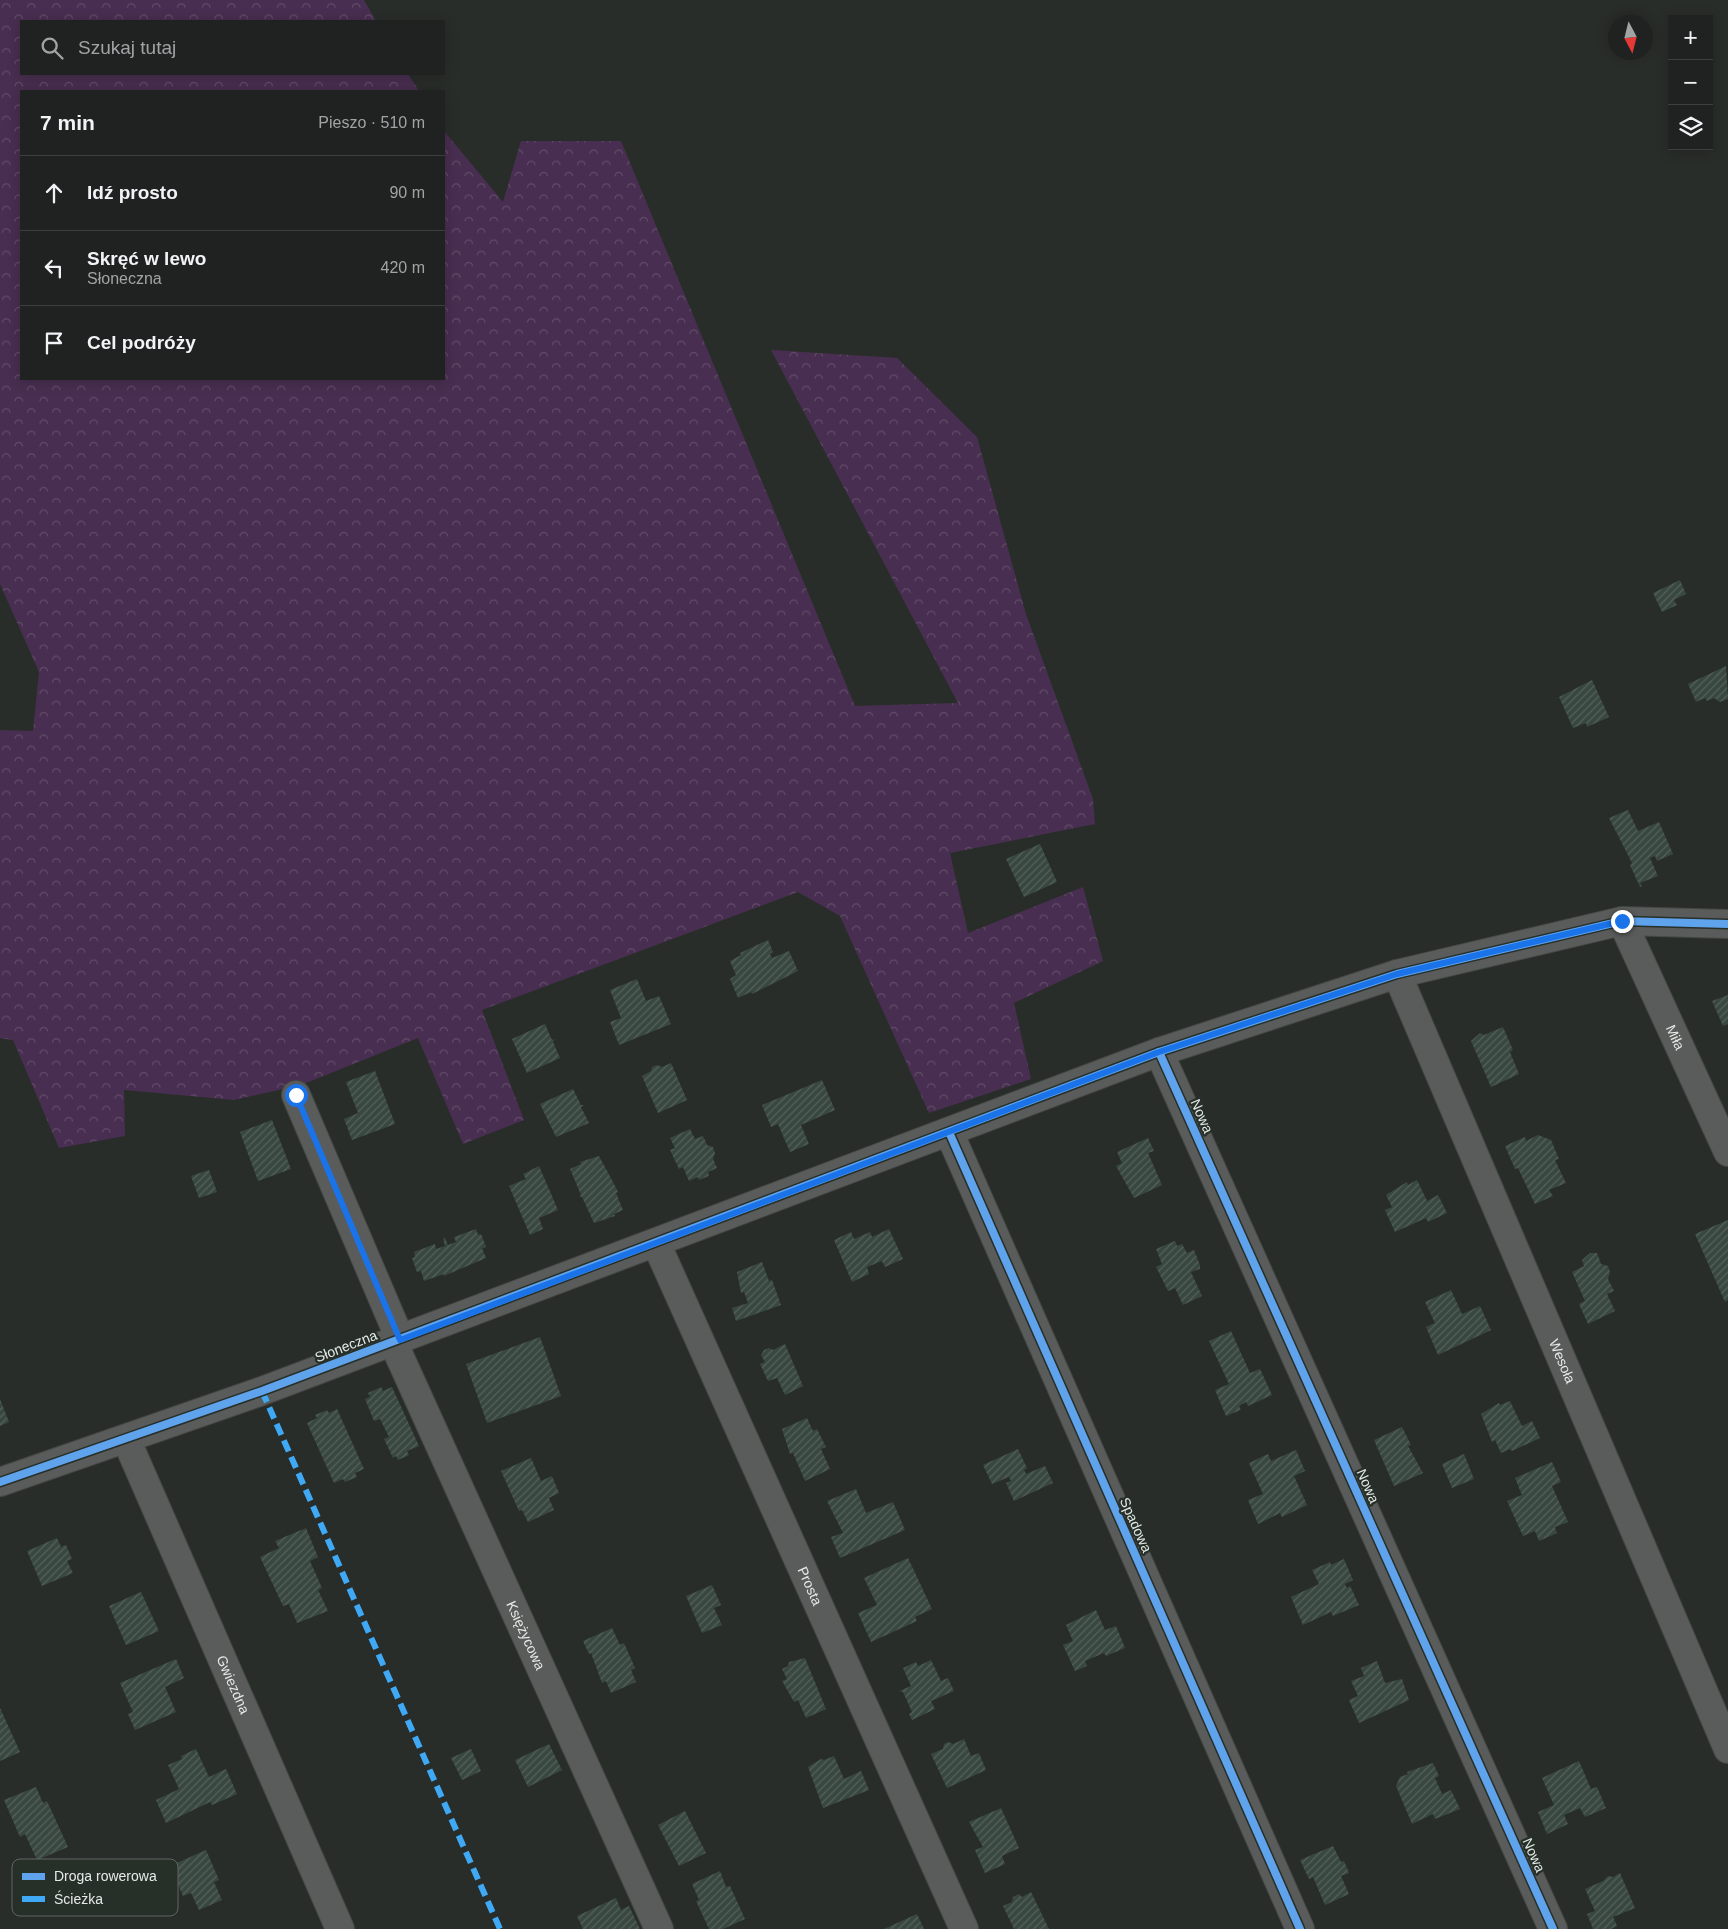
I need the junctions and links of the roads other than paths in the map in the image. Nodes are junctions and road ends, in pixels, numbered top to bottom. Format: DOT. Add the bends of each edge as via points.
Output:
graph roads {
  1 [pos="1622,921"];
  2 [pos="1728,924"];
  3 [pos="1397,974"];
  4 [pos="1159,1052"];
  5 [pos="296,1095"];
  6 [pos="949,1132"];
  7 [pos="1728,1152"];
  8 [pos="656,1243"];
  9 [pos="396,1341"];
  10 [pos="126,1439"];
  11 [pos="0,1482"];
  12 [pos="1728,1749"];
  13 [pos="340,1929"];
  14 [pos="659,1929"];
  15 [pos="964,1929"];
  16 [pos="1300,1929"];
  17 [pos="1553,1929"];
  1 -- 2 [label="street, Słoneczna"];
  1 -- 3 [label="street, Słoneczna"];
  1 -- 7 [label="street, Miła"];
  3 -- 4 [label="street, Słoneczna"];
  3 -- 12 [label="street, Wesoła"];
  4 -- 6 [label="street, Słoneczna"];
  4 -- 17 [label="street, Nowa"];
  5 -- 9 [label="street, Księżycowa"];
  6 -- 8 [label="street, Słoneczna"];
  6 -- 16 [label="street, Spadowa"];
  8 -- 9 [label="street, Słoneczna"];
  8 -- 15 [label="street, Prosta"];
  9 -- 10 [label="street, Słoneczna"];
  9 -- 14 [label="street, Księżycowa"];
  10 -- 11 [label="street, Słoneczna"];
  10 -- 13 [label="street, Gwiezdna"];
}
